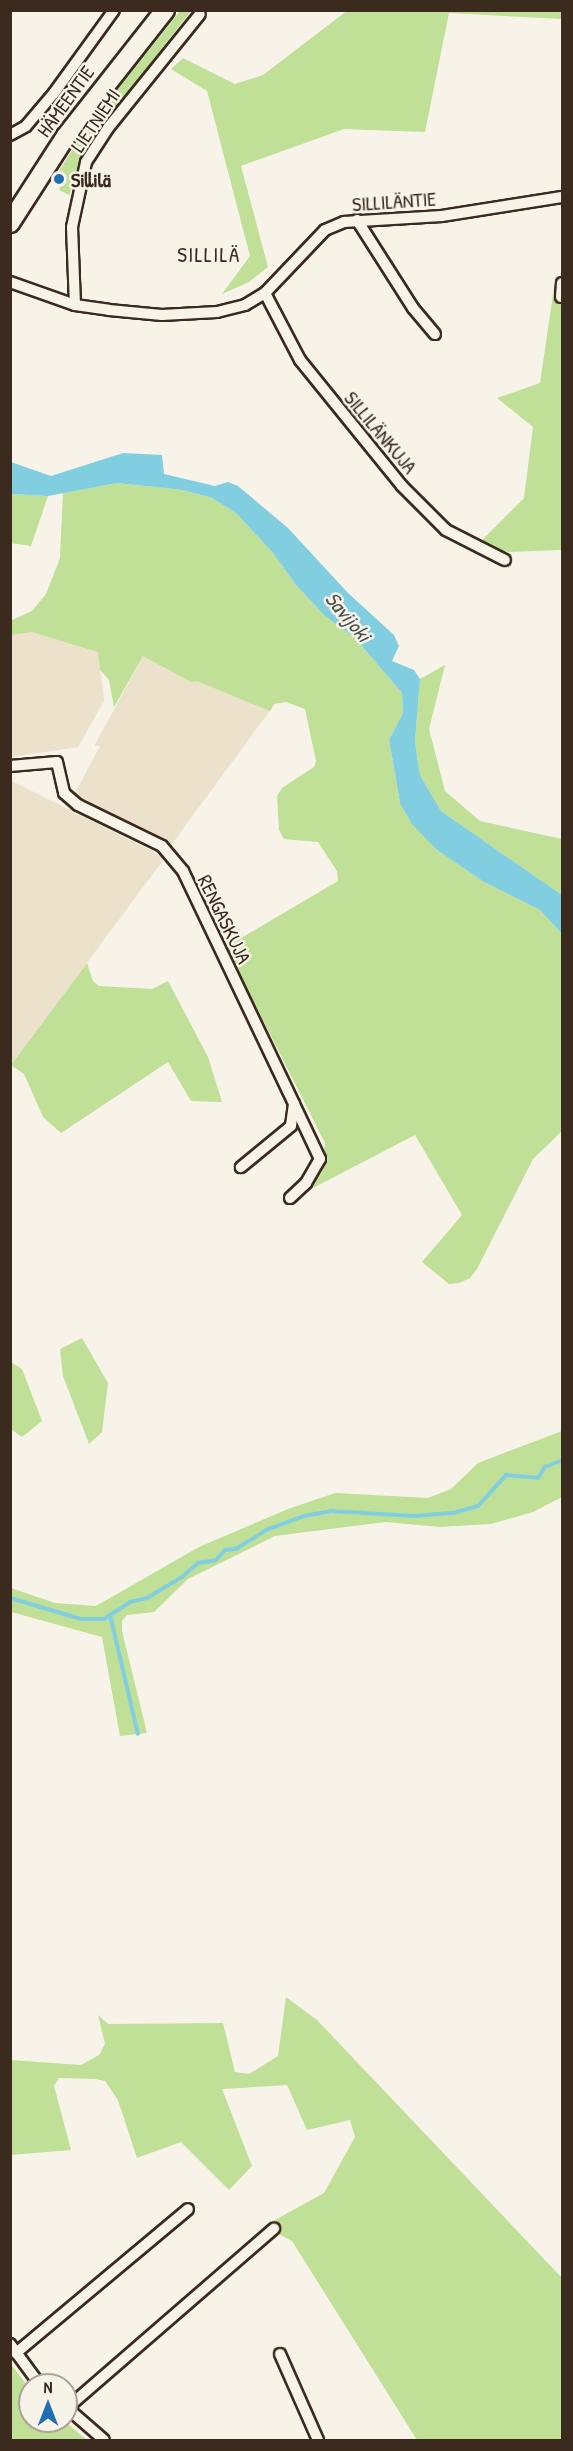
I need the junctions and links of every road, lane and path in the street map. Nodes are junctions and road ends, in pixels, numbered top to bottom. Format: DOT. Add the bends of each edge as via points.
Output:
graph roads {
  1 [pos="114,10"];
  2 [pos="165,10"];
  3 [pos="200,14"];
  4 [pos="10,135"];
  5 [pos="562,196"];
  6 [pos="357,220"];
  7 [pos="10,224"];
  8 [pos="10,282"];
  9 [pos="562,284"];
  10 [pos="265,293"];
  11 [pos="561,297"];
  12 [pos="75,304"];
  13 [pos="435,334"];
  14 [pos="504,560"];
  15 [pos="10,766"];
  16 [pos="294,1104"];
  17 [pos="241,1167"];
  18 [pos="290,1198"];
  19 [pos="189,2209"];
  20 [pos="274,2229"];
  21 [pos="13,2348"];
  22 [pos="280,2354"];
  23 [pos="31,2373"];
  24 [pos="78,2398"];
  25 [pos="78,2418"];
  26 [pos="104,2440"];
  27 [pos="318,2440"];
  1 -- 4 [label="street" via="54,93 26,126"];
  2 -- 7 [label="highway, HÄMEENTIE" via="66,136"];
  3 -- 12 [label="street, LIETNIEMI" via="108,128 86,162 72,227"];
  5 -- 6 [label="street, SILLILÄNTIE" via="442,216"];
  6 -- 10 [label="street, SILLILÄNTIE" via="325,230"];
  6 -- 13 [label="street" via="413,308"];
  8 -- 12 [label="street, SILLILÄNTIE"];
  9 -- 11 [label="street"];
  10 -- 12 [label="street, SILLILÄNTIE" via="245,304 192,315"];
  10 -- 14 [label="street, SILLILÄNKUJA" via="300,360 402,486 446,530"];
  15 -- 16 [label="street, RENGASKUJA" via="57,762 64,793 78,805 162,846 172,856"];
  16 -- 17 [label="street" via="291,1126"];
  16 -- 18 [label="street" via="320,1159 306,1183"];
  19 -- 21 [label="street"];
  20 -- 24 [label="street"];
  21 -- 23 [label="street"];
  22 -- 27 [label="street"];
  25 -- 26 [label="street"];
}
